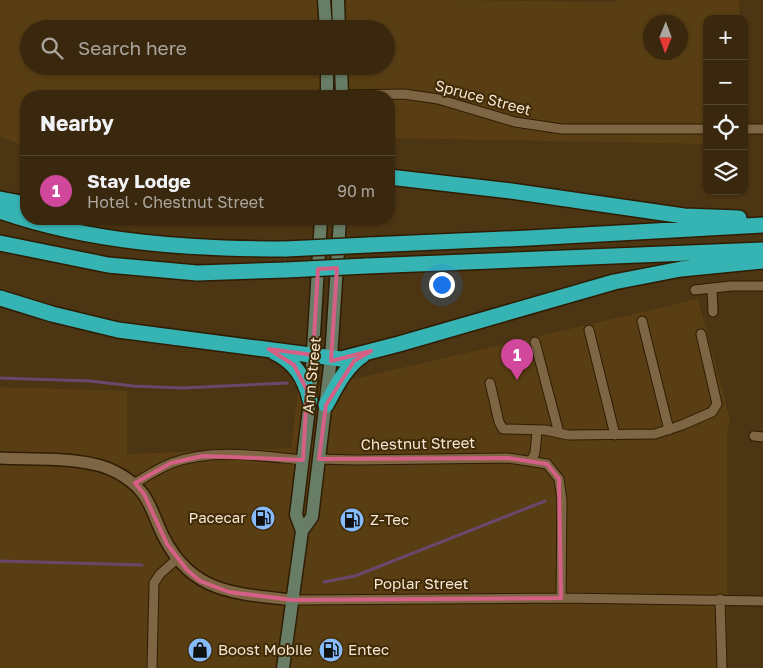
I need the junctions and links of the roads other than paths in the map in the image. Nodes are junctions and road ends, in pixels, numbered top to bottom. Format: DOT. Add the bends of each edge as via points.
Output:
graph roads {
  1 [pos="324,0"];
  2 [pos="338,0"];
  3 [pos="325,20"];
  4 [pos="339,20"];
  5 [pos="327,75"];
  6 [pos="342,75"];
  7 [pos="327,90"];
  8 [pos="342,90"];
  9 [pos="395,94"];
  10 [pos="703,129"];
  11 [pos="748,129"];
  12 [pos="763,129"];
  13 [pos="395,178"];
  14 [pos="0,198"];
  15 [pos="20,203"];
  16 [pos="0,211"];
  17 [pos="20,218"];
  18 [pos="763,218"];
  19 [pos="45,225"];
  20 [pos="321,225"];
  21 [pos="340,225"];
  22 [pos="763,225"];
  23 [pos="0,244"];
  24 [pos="763,250"];
  25 [pos="763,261"];
  26 [pos="763,286"];
  27 [pos="712,288"];
  28 [pos="695,290"];
  29 [pos="0,298"];
  30 [pos="714,312"];
  31 [pos="642,322"];
  32 [pos="589,330"];
  33 [pos="701,334"];
  34 [pos="535,342"];
  35 [pos="269,349"];
  36 [pos="371,351"];
  37 [pos="313,355"];
  38 [pos="331,358"];
  39 [pos="490,383"];
  40 [pos="310,400"];
  41 [pos="326,405"];
  42 [pos="669,430"];
  43 [pos="537,431"];
  44 [pos="559,433"];
  45 [pos="615,435"];
  46 [pos="0,458"];
  47 [pos="319,459"];
  48 [pos="303,460"];
  49 [pos="530,461"];
  50 [pos="134,484"];
  51 [pos="302,532"];
  52 [pos="177,559"];
  53 [pos="562,598"];
  54 [pos="720,599"];
  55 [pos="293,600"];
  56 [pos="763,601"];
  57 [pos="152,668"];
  58 [pos="283,668"];
  59 [pos="722,668"];
  1 -- 3 [label="main road"];
  2 -- 4 [label="main road"];
  5 -- 7 [label="main road"];
  6 -- 8 [label="main road"];
  9 -- 10 [label="street, Spruce Street" via="438,99 515,122 547,127"];
  11 -- 12 [label="street"];
  13 -- 18 [label="highway" via="684,216"];
  14 -- 15 [label="highway"];
  16 -- 17 [label="highway, bridge"];
  19 -- 22 [label="highway, bridge" via="133,241 215,249 286,249"];
  20 -- 37 [label="main road, Ann Street"];
  21 -- 38 [label="main road, Ann Street"];
  23 -- 24 [label="highway, bridge" via="108,265 197,273"];
  25 -- 36 [label="highway" via="681,269 614,282"];
  26 -- 27 [label="street"];
  27 -- 28 [label="street"];
  27 -- 30 [label="street"];
  29 -- 35 [label="highway" via="118,330"];
  31 -- 42 [label="street"];
  32 -- 45 [label="street"];
  33 -- 42 [label="street" via="717,404 712,412"];
  34 -- 44 [label="street"];
  35 -- 37 [label="highway"];
  35 -- 40 [label="highway" via="283,356 298,370"];
  36 -- 38 [label="highway" via="341,359"];
  36 -- 41 [label="highway" via="354,361"];
  37 -- 38 [label="highway"];
  37 -- 40 [label="main road, Ann Street"];
  38 -- 41 [label="main road, Ann Street"];
  39 -- 43 [label="street" via="503,429"];
  40 -- 48 [label="main road, Ann Street"];
  41 -- 47 [label="main road, Ann Street"];
  42 -- 45 [label="street" via="655,434"];
  43 -- 44 [label="street"];
  43 -- 49 [label="street" via="535,453"];
  44 -- 45 [label="street"];
  46 -- 50 [label="street" via="88,462 115,471"];
  47 -- 49 [label="street, Chestnut Street" via="518,458"];
  47 -- 51 [label="main road, Ann Street" via="312,518"];
  48 -- 50 [label="street" via="224,454 203,456 171,464"];
  48 -- 51 [label="main road, Ann Street" via="296,515"];
  49 -- 53 [label="street, Chestnut Street" via="547,464 559,479"];
  50 -- 52 [label="street, Poplar Street" via="144,494"];
  51 -- 55 [label="main road, Ann Street"];
  52 -- 55 [label="street, Poplar Street" via="200,581 228,592"];
  52 -- 57 [label="street" via="154,583"];
  53 -- 54 [label="street, Poplar Street"];
  53 -- 55 [label="street, Poplar Street"];
  54 -- 56 [label="street, Poplar Street"];
  54 -- 59 [label="street"];
  55 -- 58 [label="main road, Ann Street"];
}
